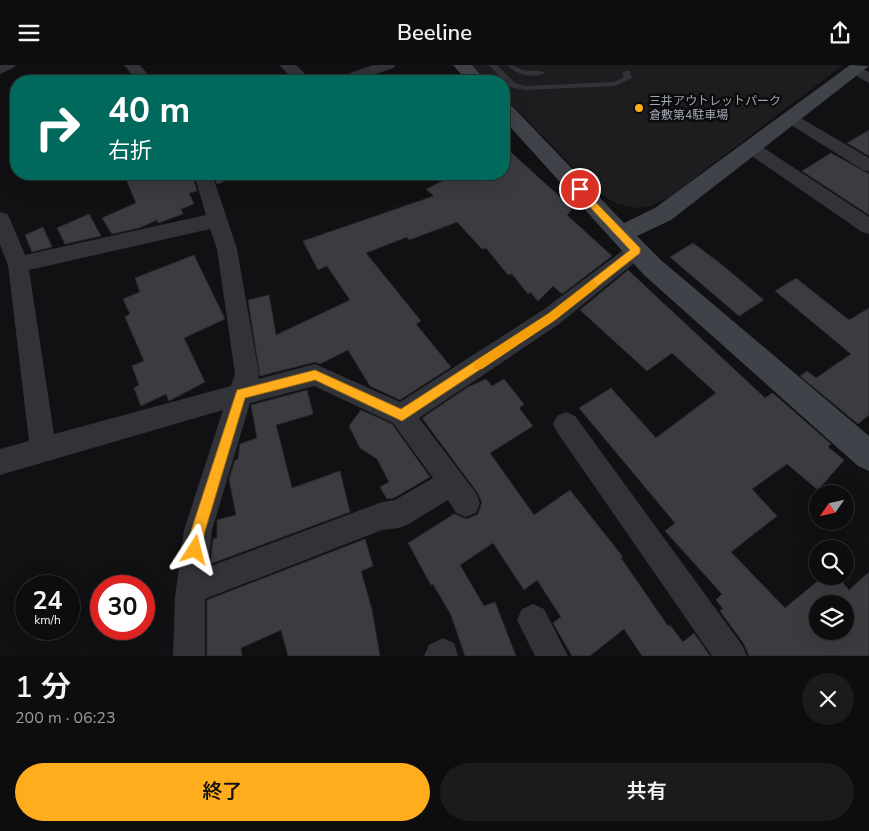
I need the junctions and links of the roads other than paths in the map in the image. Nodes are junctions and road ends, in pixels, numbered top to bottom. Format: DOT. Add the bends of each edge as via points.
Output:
graph roads {
  1 [pos="8,65"];
  2 [pos="132,65"];
  3 [pos="287,65"];
  4 [pos="388,65"];
  5 [pos="462,65"];
  6 [pos="493,65"];
  7 [pos="512,65"];
  8 [pos="0,69"];
  9 [pos="862,71"];
  10 [pos="541,73"];
  11 [pos="626,73"];
  12 [pos="140,75"];
  13 [pos="298,75"];
  14 [pos="359,75"];
  15 [pos="471,75"];
  16 [pos="502,75"];
  17 [pos="510,83"];
  18 [pos="510,115"];
  19 [pos="792,118"];
  20 [pos="752,148"];
  21 [pos="869,166"];
  22 [pos="205,180"];
  23 [pos="0,219"];
  24 [pos="217,220"];
  25 [pos="869,227"];
  26 [pos="629,242"];
  27 [pos="18,265"];
  28 [pos="241,394"];
  29 [pos="402,415"];
  30 [pos="566,424"];
  31 [pos="43,450"];
  32 [pos="869,456"];
  33 [pos="0,462"];
  34 [pos="190,589"];
  35 [pos="533,620"];
  36 [pos="189,656"];
  37 [pos="552,656"];
  38 [pos="731,656"];
  1 -- 8 [label="street"];
  2 -- 12 [label="street"];
  3 -- 13 [label="street"];
  4 -- 14 [label="street"];
  5 -- 15 [label="street"];
  6 -- 16 [label="lane"];
  7 -- 10 [label="lane" via="523,73"];
  9 -- 19 [label="street"];
  11 -- 17 [label="lane" via="628,79 615,84 524,88"];
  18 -- 26 [label="street"];
  19 -- 20 [label="street"];
  19 -- 21 [label="street"];
  20 -- 25 [label="street"];
  20 -- 26 [label="street"];
  22 -- 24 [label="street"];
  23 -- 27 [label="street"];
  24 -- 27 [label="street"];
  24 -- 28 [label="street" via="226,249 247,374"];
  26 -- 29 [label="street" via="552,317"];
  26 -- 32 [label="street" via="653,268"];
  27 -- 31 [label="street"];
  28 -- 29 [label="street" via="315,375"];
  28 -- 31 [label="street"];
  28 -- 34 [label="street" via="198,531"];
  29 -- 34 [label="street" via="459,492 399,514 382,516"];
  30 -- 38 [label="street"];
  31 -- 33 [label="street"];
  34 -- 36 [label="street"];
  35 -- 37 [label="street"];
}
